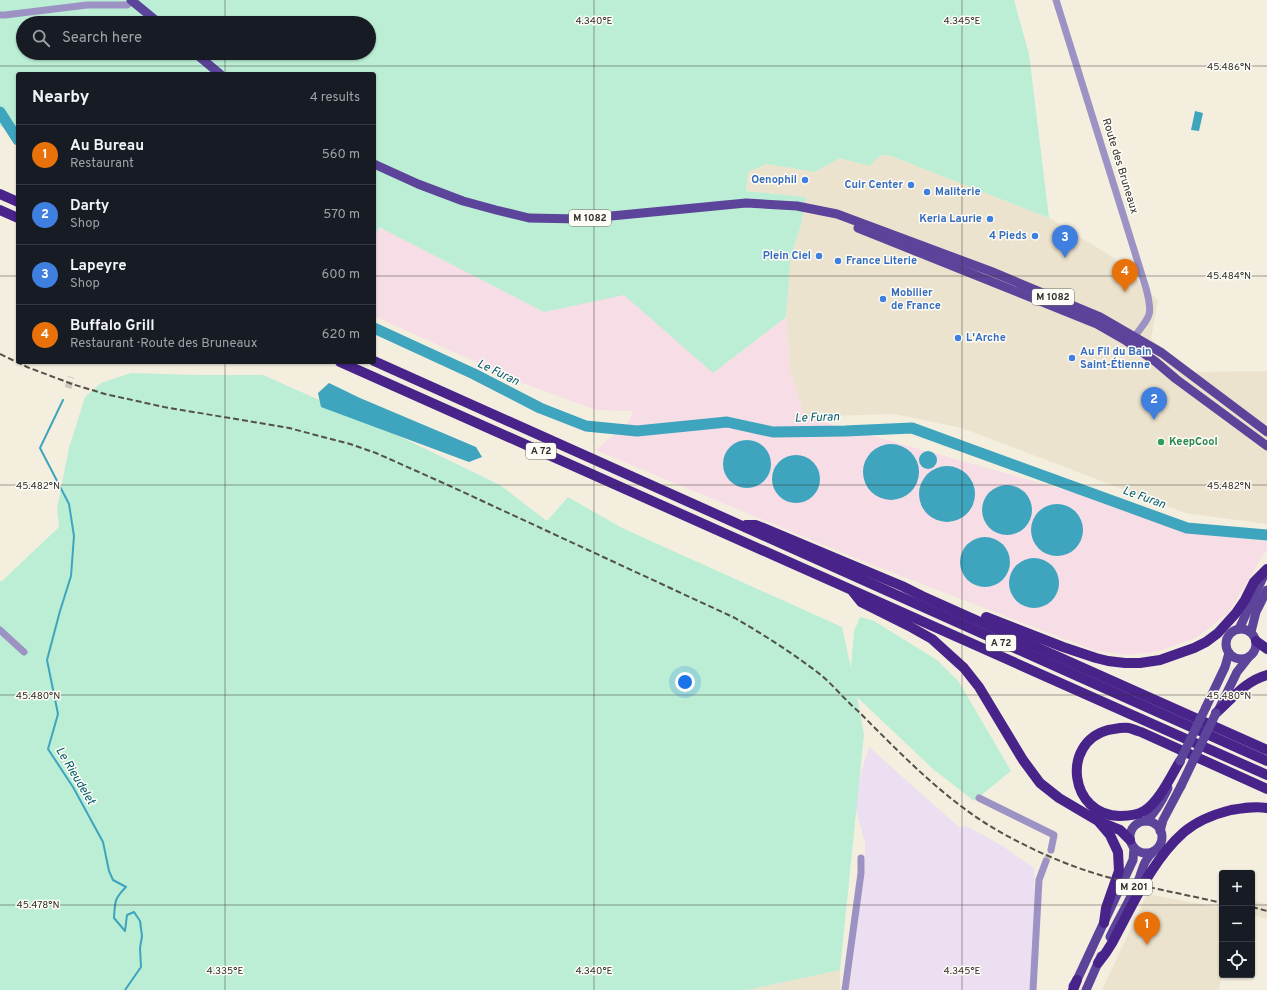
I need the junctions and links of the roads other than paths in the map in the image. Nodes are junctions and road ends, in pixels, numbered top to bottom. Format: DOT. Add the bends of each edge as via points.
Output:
graph roads {
  1 [pos="1056,0"];
  2 [pos="132,1"];
  3 [pos="0,15"];
  4 [pos="150,16"];
  5 [pos="203,60"];
  6 [pos="218,72"];
  7 [pos="376,165"];
  8 [pos="0,194"];
  9 [pos="16,201"];
  10 [pos="0,210"];
  11 [pos="814,210"];
  12 [pos="16,217"];
  13 [pos="1134,336"];
  14 [pos="1125,340"];
  15 [pos="376,362"];
  16 [pos="344,364"];
  17 [pos="1179,366"];
  18 [pos="1173,376"];
  19 [pos="1267,432"];
  20 [pos="1267,446"];
  21 [pos="736,524"];
  22 [pos="1267,569"];
  23 [pos="902,586"];
  24 [pos="852,590"];
  25 [pos="1267,590"];
  26 [pos="1239,629"];
  27 [pos="0,630"];
  28 [pos="1254,637"];
  29 [pos="1267,650"];
  30 [pos="24,652"];
  31 [pos="1229,652"];
  32 [pos="1248,658"];
  33 [pos="1267,675"];
  34 [pos="1216,714"];
  35 [pos="1267,750"];
  36 [pos="1180,761"];
  37 [pos="1267,761"];
  38 [pos="1267,775"];
  39 [pos="1267,789"];
  40 [pos="979,798"];
  41 [pos="1267,808"];
  42 [pos="1098,821"];
  43 [pos="1146,821"];
  44 [pos="1160,831"];
  45 [pos="1132,844"];
  46 [pos="1051,850"];
  47 [pos="1153,852"];
  48 [pos="861,858"];
  49 [pos="1046,861"];
  50 [pos="1104,923"];
  51 [pos="1098,963"];
  52 [pos="1077,980"];
  53 [pos="845,990"];
  54 [pos="1033,990"];
  55 [pos="1070,990"];
  56 [pos="1073,990"];
  57 [pos="1086,990"];
  1 -- 13 [label="street, Route des Bruneaux" via="1151,305 1149,318"];
  2 -- 3 [label="street" via="127,5 87,5"];
  2 -- 4 [label="main road"];
  5 -- 6 [label="main road"];
  7 -- 11 [label="main road, M 1082" via="463,201 529,218 580,220 746,203 797,206"];
  8 -- 9 [label="highway"];
  10 -- 12 [label="highway"];
  11 -- 13 [label="main road, M 1082" via="837,214 990,271 1100,317"];
  11 -- 14 [label="main road, M 1082" via="1097,324"];
  13 -- 14 [label="street"];
  13 -- 17 [label="main road, M 1082"];
  14 -- 18 [label="main road, M 1082"];
  15 -- 21 [label="highway, A 72"];
  16 -- 24 [label="highway, A 72"];
  17 -- 18 [label="main road"];
  17 -- 19 [label="main road, M 1082"];
  18 -- 20 [label="main road, M 1082"];
  21 -- 23 [label="highway" via="756,525"];
  21 -- 37 [label="highway, A 72"];
  22 -- 23 [label="highway" via="1254,582 1236,613 1206,642 1160,660 1140,663 1108,661 1083,654"];
  22 -- 26 [label="main road"];
  23 -- 35 [label="highway"];
  24 -- 38 [label="highway, A 72"];
  24 -- 42 [label="highway" via="861,602 932,639 964,668 980,687 1040,783 1059,798"];
  25 -- 28 [label="main road" via="1256,612"];
  26 -- 28 [label="main road" via="1246,630"];
  26 -- 31 [label="main road" via="1234,630 1228,637 1226,644"];
  27 -- 30 [label="street"];
  28 -- 29 [label="highway"];
  28 -- 32 [label="main road" via="1256,647"];
  31 -- 32 [label="main road" via="1235,658"];
  31 -- 36 [label="main road, bridge" via="1225,667"];
  32 -- 34 [label="main road" via="1237,672"];
  33 -- 34 [label="highway" via="1253,680"];
  34 -- 44 [label="main road, bridge" via="1163,820"];
  36 -- 39 [label="highway" via="1156,800 1144,810 1129,816 1112,816 1098,811 1080,791 1077,779 1081,751 1091,739 1116,728 1129,728"];
  36 -- 43 [label="main road" via="1162,802"];
  40 -- 46 [label="street" via="1054,835"];
  41 -- 51 [label="highway" via="1241,808 1221,812 1185,831 1164,852"];
  42 -- 45 [label="highway" via="1120,830"];
  42 -- 50 [label="highway" via="1110,835 1119,858 1119,871 1106,908"];
  43 -- 44 [label="main road" via="1155,824"];
  43 -- 45 [label="main road" via="1138,823 1131,830"];
  44 -- 47 [label="main road" via="1162,840"];
  45 -- 47 [label="main road" via="1142,853"];
  45 -- 50 [label="main road, M 201" via="1133,860"];
  47 -- 51 [label="main road, M 201" via="1144,861 1139,878"];
  48 -- 53 [label="street"];
  49 -- 54 [label="street" via="1039,880"];
  50 -- 52 [label="main road, M 201"];
  51 -- 57 [label="main road, M 201"];
  52 -- 55 [label="main road"];
  52 -- 56 [label="highway, M 201"];
}
